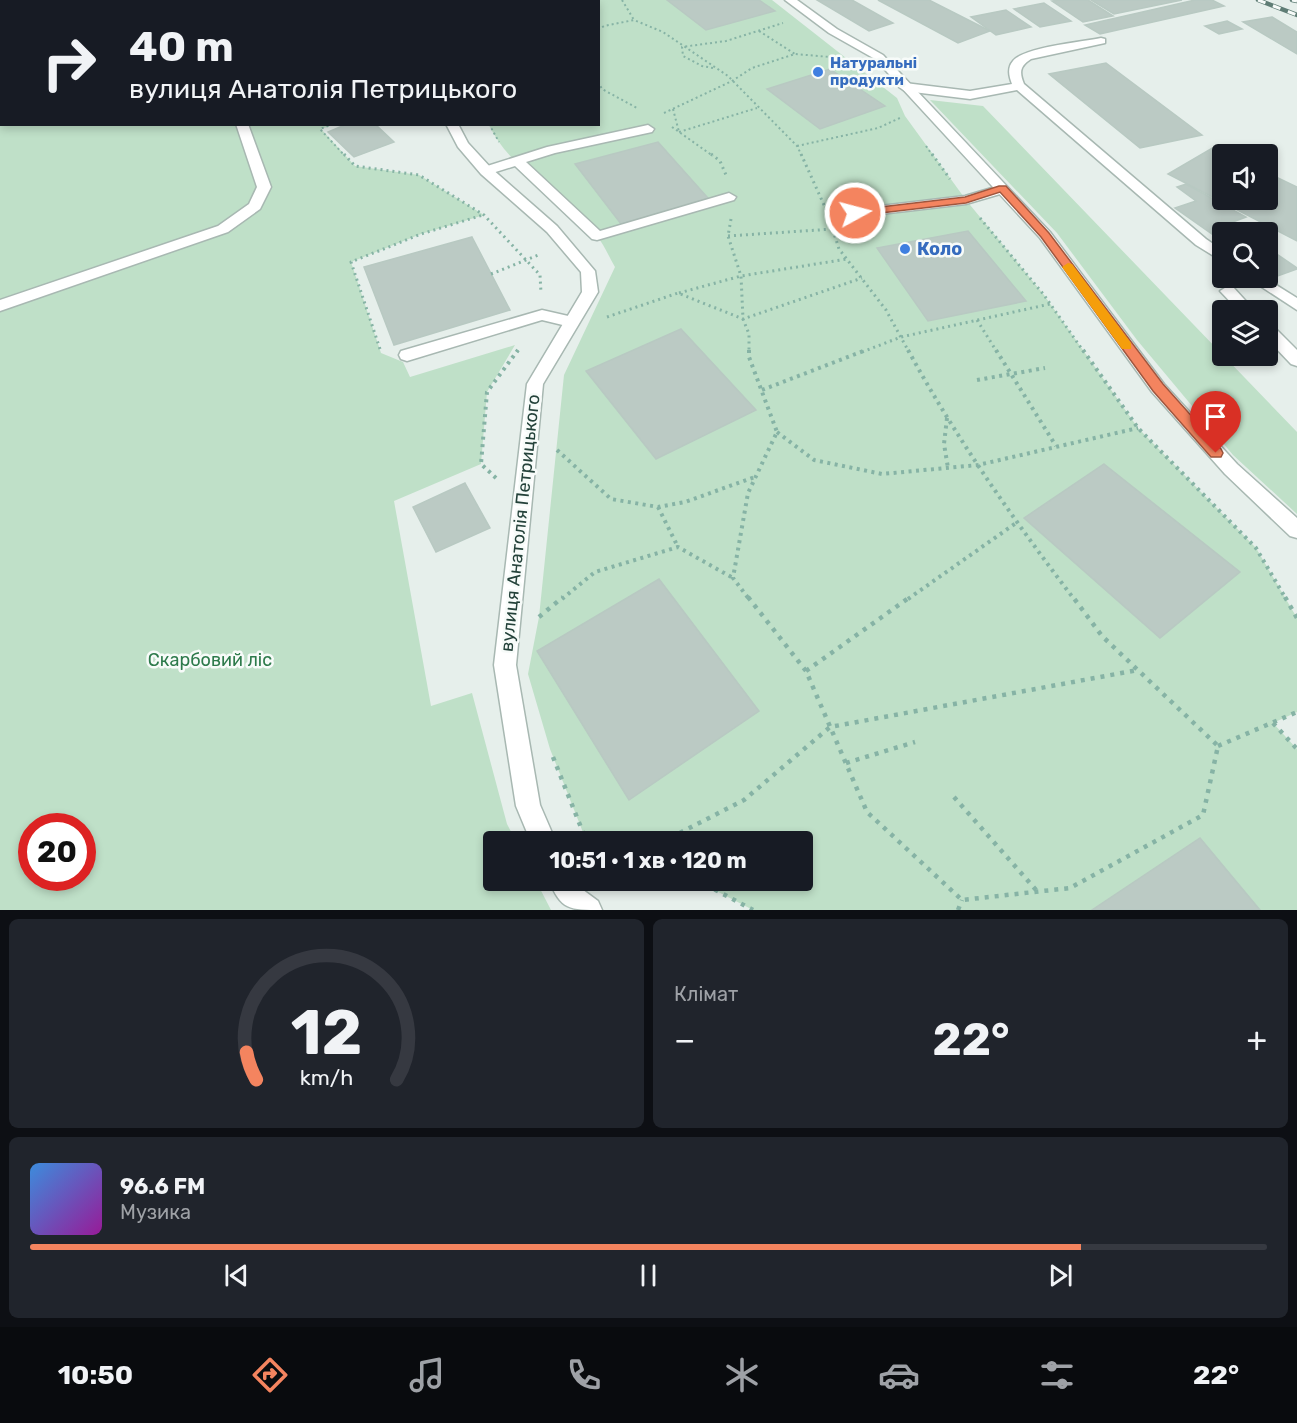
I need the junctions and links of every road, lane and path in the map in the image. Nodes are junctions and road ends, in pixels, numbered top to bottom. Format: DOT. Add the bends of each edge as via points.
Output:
graph roads {
  1 [pos="622,0"];
  2 [pos="790,0"];
  3 [pos="634,20"];
  4 [pos="786,22"];
  5 [pos="600,24"];
  6 [pos="603,26"];
  7 [pos="600,28"];
  8 [pos="759,31"];
  9 [pos="1101,41"];
  10 [pos="682,47"];
  11 [pos="795,54"];
  12 [pos="831,57"];
  13 [pos="716,69"];
  14 [pos="866,75"];
  15 [pos="732,81"];
  16 [pos="856,86"];
  17 [pos="1018,86"];
  18 [pos="905,87"];
  19 [pos="600,90"];
  20 [pos="757,108"];
  21 [pos="673,109"];
  22 [pos="644,112"];
  23 [pos="905,116"];
  24 [pos="651,123"];
  25 [pos="666,123"];
  26 [pos="243,126"];
  27 [pos="328,126"];
  28 [pos="453,126"];
  29 [pos="679,132"];
  30 [pos="924,144"];
  31 [pos="796,146"];
  32 [pos="517,161"];
  33 [pos="486,171"];
  34 [pos="727,178"];
  35 [pos="1002,189"];
  36 [pos="729,197"];
  37 [pos="966,200"];
  38 [pos="855,213"];
  39 [pos="484,215"];
  40 [pos="731,218"];
  41 [pos="833,229"];
  42 [pos="728,236"];
  43 [pos="565,243"];
  44 [pos="1212,249"];
  45 [pos="528,260"];
  46 [pos="847,260"];
  47 [pos="491,274"];
  48 [pos="741,276"];
  49 [pos="862,279"];
  50 [pos="1271,288"];
  51 [pos="1228,291"];
  52 [pos="678,293"];
  53 [pos="1237,300"];
  54 [pos="1050,304"];
  55 [pos="1297,305"];
  56 [pos="0,306"];
  57 [pos="542,315"];
  58 [pos="600,319"];
  59 [pos="743,319"];
  60 [pos="977,320"];
  61 [pos="572,322"];
  62 [pos="901,337"];
  63 [pos="1278,341"];
  64 [pos="407,355"];
  65 [pos="1297,360"];
  66 [pos="1045,368"];
  67 [pos="1011,374"];
  68 [pos="977,380"];
  69 [pos="762,390"];
  70 [pos="947,417"];
  71 [pos="1138,428"];
  72 [pos="777,432"];
  73 [pos="557,439"];
  74 [pos="1056,447"];
  75 [pos="556,450"];
  76 [pos="555,461"];
  77 [pos="978,465"];
  78 [pos="948,468"];
  79 [pos="755,477"];
  80 [pos="523,501"];
  81 [pos="658,507"];
  82 [pos="1016,523"];
  83 [pos="1297,530"];
  84 [pos="678,547"];
  85 [pos="734,578"];
  86 [pos="540,606"];
  87 [pos="539,617"];
  88 [pos="1297,618"];
  89 [pos="537,628"];
  90 [pos="1138,670"];
  91 [pos="806,671"];
  92 [pos="1297,712"];
  93 [pos="1273,723"];
  94 [pos="830,727"];
  95 [pos="915,742"];
  96 [pos="1218,746"];
  97 [pos="550,749"];
  98 [pos="1297,749"];
  99 [pos="846,763"];
  100 [pos="954,797"];
  101 [pos="539,831"];
  102 [pos="582,831"];
  103 [pos="683,831"];
  104 [pos="565,891"];
  105 [pos="718,891"];
  106 [pos="1037,891"];
  107 [pos="962,900"];
  108 [pos="589,910"];
  109 [pos="753,910"];
  110 [pos="958,910"];
  1 -- 3 [label="path"];
  2 -- 18 [label="street" via="879,57"];
  3 -- 6 [label="path"];
  3 -- 10 [label="path" via="663,32"];
  4 -- 8 [label="path"];
  5 -- 6 [label="path"];
  6 -- 7 [label="path"];
  8 -- 10 [label="path"];
  8 -- 11 [label="path"];
  9 -- 17 [label="street" via="1027,56 1017,63 1014,74"];
  10 -- 13 [label="path"];
  10 -- 13 [label="path" via="683,56"];
  11 -- 12 [label="path"];
  11 -- 15 [label="path" via="752,68"];
  13 -- 15 [label="path"];
  14 -- 16 [label="path" via="874,81"];
  15 -- 20 [label="path"];
  15 -- 21 [label="path"];
  17 -- 18 [label="street" via="970,95"];
  17 -- 44 [label="street"];
  18 -- 35 [label="street"];
  19 -- 22 [label="path"];
  20 -- 29 [label="path"];
  20 -- 31 [label="path"];
  21 -- 24 [label="path"];
  21 -- 29 [label="path"];
  23 -- 31 [label="path" via="878,128"];
  24 -- 32 [label="street"];
  25 -- 29 [label="path"];
  26 -- 56 [label="street" via="264,187 255,206 223,229"];
  27 -- 39 [label="path" via="320,129 355,166 419,175"];
  28 -- 33 [label="street, вулиця Анатолія Петрицького" via="462,144"];
  29 -- 34 [label="path" via="720,161"];
  30 -- 37 [label="path"];
  31 -- 41 [label="path"];
  32 -- 33 [label="street"];
  32 -- 36 [label="street" via="597,236"];
  33 -- 43 [label="street, вулиця Анатолія Петрицького"];
  35 -- 37 [label="street"];
  35 -- 83 [label="street" via="1045,235 1158,388 1231,469"];
  37 -- 38 [label="street"];
  37 -- 54 [label="path"];
  39 -- 45 [label="path"];
  39 -- 64 [label="path" via="421,234 351,262 381,353"];
  40 -- 42 [label="path"];
  41 -- 42 [label="path"];
  41 -- 46 [label="path"];
  42 -- 48 [label="path"];
  43 -- 45 [label="path"];
  43 -- 61 [label="street, вулиця Анатолія Петрицького" via="588,271 590,292"];
  45 -- 47 [label="path"];
  45 -- 57 [label="path" via="540,275"];
  46 -- 48 [label="path"];
  46 -- 49 [label="path"];
  48 -- 52 [label="path"];
  48 -- 59 [label="path"];
  49 -- 59 [label="path"];
  49 -- 62 [label="path" via="886,309"];
  50 -- 55 [label="street"];
  51 -- 53 [label="street"];
  52 -- 58 [label="path"];
  52 -- 59 [label="path"];
  54 -- 60 [label="path"];
  54 -- 71 [label="path"];
  57 -- 61 [label="street"];
  57 -- 64 [label="street"];
  57 -- 80 [label="path" via="487,392 481,464"];
  59 -- 69 [label="path" via="749,357"];
  60 -- 62 [label="path"];
  60 -- 67 [label="path"];
  61 -- 80 [label="street, вулиця Анатолія Петрицького" via="535,384"];
  62 -- 69 [label="path"];
  62 -- 70 [label="path"];
  63 -- 65 [label="street"];
  66 -- 67 [label="path"];
  67 -- 68 [label="path"];
  67 -- 74 [label="path"];
  69 -- 72 [label="path"];
  70 -- 77 [label="path"];
  70 -- 78 [label="path" via="944,444"];
  71 -- 74 [label="path"];
  71 -- 88 [label="path" via="1256,548"];
  72 -- 78 [label="path" via="814,460 837,465 882,474"];
  72 -- 79 [label="path"];
  73 -- 75 [label="path"];
  74 -- 77 [label="path"];
  75 -- 76 [label="path"];
  75 -- 81 [label="path" via="611,499"];
  77 -- 78 [label="path"];
  77 -- 82 [label="path"];
  79 -- 81 [label="path" via="685,502"];
  79 -- 85 [label="path" via="748,493"];
  80 -- 101 [label="street, вулиця Анатолія Петрицького" via="505,665 528,806"];
  81 -- 84 [label="path"];
  82 -- 90 [label="path" via="1102,636"];
  82 -- 91 [label="path"];
  84 -- 85 [label="path"];
  84 -- 87 [label="path" via="596,572"];
  85 -- 91 [label="path"];
  86 -- 87 [label="path"];
  87 -- 89 [label="path"];
  90 -- 94 [label="path"];
  90 -- 96 [label="path"];
  91 -- 94 [label="path"];
  92 -- 93 [label="path"];
  93 -- 96 [label="path"];
  93 -- 98 [label="path"];
  94 -- 99 [label="path"];
  94 -- 103 [label="path" via="744,800"];
  95 -- 99 [label="path"];
  96 -- 106 [label="path" via="1203,815 1070,888"];
  97 -- 102 [label="path"];
  99 -- 107 [label="path" via="867,812"];
  100 -- 106 [label="path"];
  104 -- 108 [label="street"];
  105 -- 109 [label="path"];
  106 -- 107 [label="path"];
  107 -- 110 [label="path"];
}
